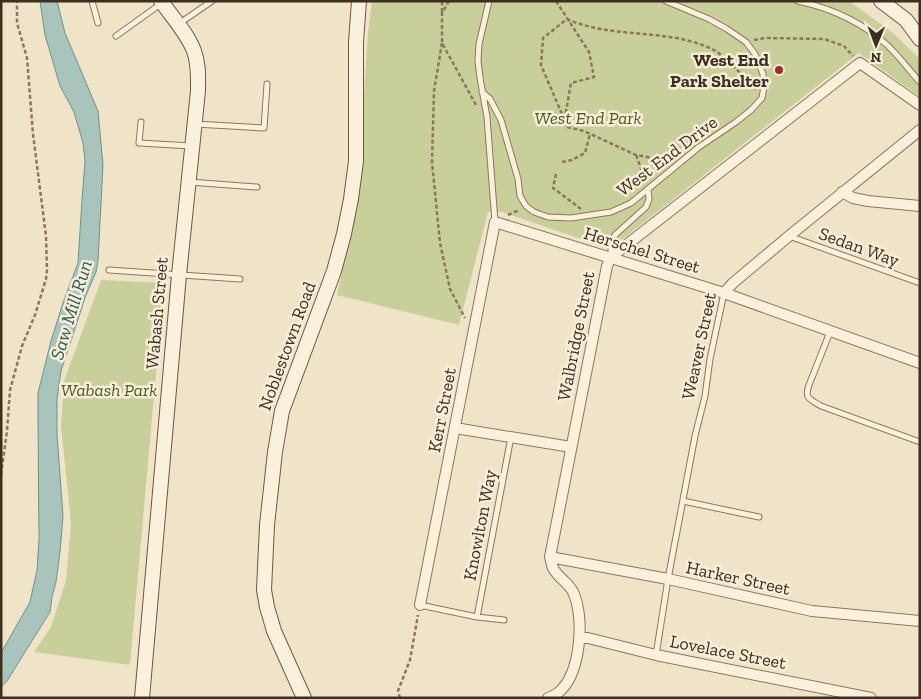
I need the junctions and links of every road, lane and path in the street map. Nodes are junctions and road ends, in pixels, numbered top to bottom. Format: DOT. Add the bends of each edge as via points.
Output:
graph roads {
  1 [pos="17,1"];
  2 [pos="92,1"];
  3 [pos="212,1"];
  4 [pos="359,1"];
  5 [pos="442,1"];
  6 [pos="449,1"];
  7 [pos="489,1"];
  8 [pos="556,1"];
  9 [pos="666,1"];
  10 [pos="798,1"];
  11 [pos="881,1"];
  12 [pos="162,2"];
  13 [pos="442,13"];
  14 [pos="567,19"];
  15 [pos="98,23"];
  16 [pos="177,24"];
  17 [pos="116,36"];
  18 [pos="920,38"];
  19 [pos="746,42"];
  20 [pos="442,43"];
  21 [pos="860,63"];
  22 [pos="920,82"];
  23 [pos="267,84"];
  24 [pos="482,92"];
  25 [pos="762,98"];
  26 [pos="920,105"];
  27 [pos="140,122"];
  28 [pos="194,124"];
  29 [pos="488,126"];
  30 [pos="567,126"];
  31 [pos="920,130"];
  32 [pos="590,134"];
  33 [pos="192,146"];
  34 [pos="636,155"];
  35 [pos="562,162"];
  36 [pos="679,163"];
  37 [pos="556,174"];
  38 [pos="188,182"];
  39 [pos="256,187"];
  40 [pos="648,188"];
  41 [pos="842,192"];
  42 [pos="526,206"];
  43 [pos="920,206"];
  44 [pos="587,217"];
  45 [pos="495,222"];
  46 [pos="789,236"];
  47 [pos="612,257"];
  48 [pos="109,270"];
  49 [pos="179,275"];
  50 [pos="240,279"];
  51 [pos="920,283"];
  52 [pos="724,293"];
  53 [pos="830,332"];
  54 [pos="473,334"];
  55 [pos="920,362"];
  56 [pos="455,428"];
  57 [pos="511,437"];
  58 [pos="920,442"];
  59 [pos="571,447"];
  60 [pos="1,475"];
  61 [pos="683,501"];
  62 [pos="759,517"];
  63 [pos="550,557"];
  64 [pos="668,579"];
  65 [pos="420,604"];
  66 [pos="477,618"];
  67 [pos="504,620"];
  68 [pos="920,621"];
  69 [pos="579,638"];
  70 [pos="656,655"];
  71 [pos="142,698"];
  72 [pos="304,698"];
  73 [pos="400,698"];
  74 [pos="548,698"];
  75 [pos="871,698"];
  1 -- 60 [label="path" via="17,23 26,58 46,236 47,270 10,390"];
  2 -- 15 [label="lane"];
  3 -- 16 [label="lane"];
  4 -- 72 [label="main road, Noblestown Road" via="356,161 351,199 334,271 282,411 274,452 267,525 264,590 274,631"];
  5 -- 13 [label="path"];
  6 -- 13 [label="path"];
  7 -- 24 [label="lane" via="479,44"];
  8 -- 14 [label="path"];
  9 -- 19 [label="lane" via="709,19"];
  10 -- 22 [label="lane" via="853,20 870,31"];
  11 -- 18 [label="main road" via="906,20"];
  12 -- 16 [label="main road, Wabash Street"];
  12 -- 17 [label="lane"];
  13 -- 20 [label="path"];
  14 -- 25 [label="path" via="580,25 683,38 715,51 740,71"];
  14 -- 30 [label="path" via="543,38 541,65"];
  14 -- 30 [label="path" via="589,52 594,77 571,83 565,117"];
  16 -- 28 [label="main road, Wabash Street" via="197,60"];
  19 -- 21 [label="path" via="765,38 824,39 844,46"];
  19 -- 25 [label="lane" via="763,74"];
  20 -- 29 [label="path"];
  20 -- 54 [label="path" via="434,91 432,162 440,243 450,289"];
  21 -- 26 [label="street"];
  21 -- 47 [label="street, Walbridge Street"];
  23 -- 28 [label="lane" via="264,128"];
  24 -- 29 [label="lane"];
  24 -- 42 [label="lane" via="490,98 501,120 520,196"];
  25 -- 36 [label="lane, West End Drive" via="736,122"];
  27 -- 33 [label="lane" via="139,143"];
  28 -- 33 [label="main road, Wabash Street"];
  29 -- 45 [label="lane"];
  30 -- 32 [label="path"];
  31 -- 41 [label="street, Weaver Street"];
  32 -- 34 [label="path"];
  32 -- 35 [label="path" via="585,153"];
  33 -- 38 [label="main road, Wabash Street"];
  34 -- 36 [label="path"];
  34 -- 40 [label="path"];
  36 -- 40 [label="lane, West End Drive"];
  37 -- 44 [label="path" via="553,188"];
  38 -- 39 [label="lane"];
  38 -- 49 [label="main road, Wabash Street"];
  40 -- 44 [label="lane, West End Drive" via="631,203 611,212"];
  40 -- 47 [label="lane" via="646,207 615,235 611,244"];
  41 -- 43 [label="street" via="868,201"];
  41 -- 46 [label="street, Weaver Street"];
  42 -- 44 [label="lane, West End Drive" via="548,217"];
  42 -- 45 [label="path"];
  45 -- 47 [label="street, Herschel Street"];
  45 -- 54 [label="street, Kerr Street"];
  46 -- 51 [label="lane, Sedan Way"];
  46 -- 52 [label="street, Weaver Street"];
  47 -- 52 [label="street, Herschel Street"];
  47 -- 59 [label="street, Walbridge Street" via="607,266"];
  48 -- 49 [label="lane"];
  49 -- 50 [label="lane"];
  49 -- 71 [label="main road, Wabash Street"];
  52 -- 53 [label="street, Herschel Street"];
  52 -- 61 [label="lane, Weaver Street"];
  53 -- 55 [label="street, Herschel Street"];
  53 -- 58 [label="lane" via="806,396 821,406"];
  54 -- 56 [label="street, Kerr Street"];
  56 -- 57 [label="street"];
  56 -- 65 [label="street, Kerr Street"];
  57 -- 59 [label="street"];
  57 -- 66 [label="lane, Knowlton Way"];
  59 -- 63 [label="street, Walbridge Street"];
  61 -- 62 [label="lane"];
  61 -- 64 [label="lane, Weaver Street"];
  63 -- 64 [label="street, Harker Street"];
  63 -- 69 [label="street" via="554,569 572,590 578,603"];
  64 -- 68 [label="street, Harker Street" via="812,611"];
  64 -- 70 [label="lane, Weaver Street"];
  65 -- 66 [label="lane"];
  65 -- 73 [label="path" via="410,660 398,692"];
  66 -- 67 [label="lane"];
  69 -- 70 [label="street, Lovelace Street"];
  69 -- 74 [label="street" via="573,671 558,693"];
  70 -- 75 [label="street, Lovelace Street"];
}
